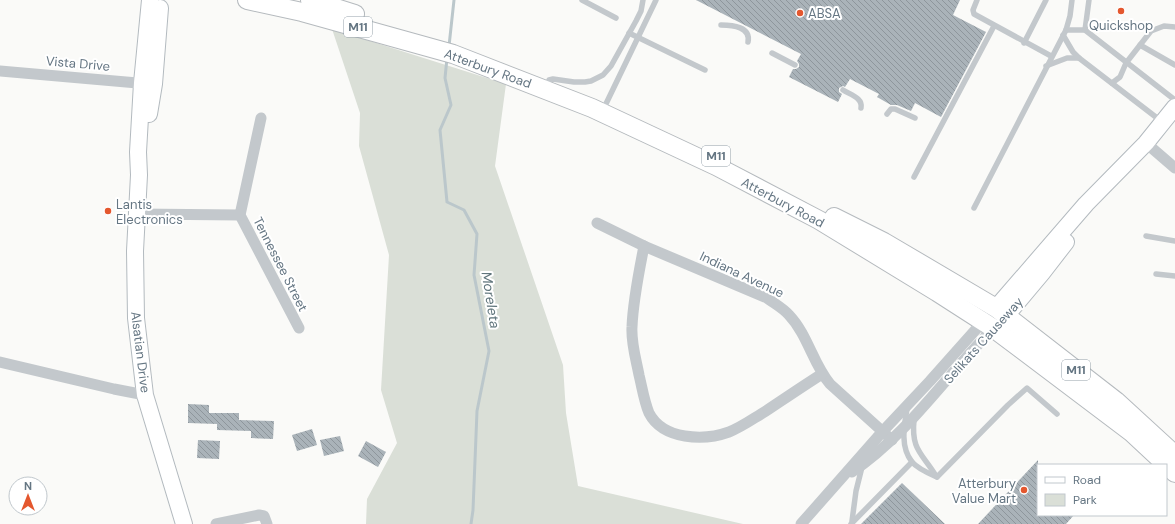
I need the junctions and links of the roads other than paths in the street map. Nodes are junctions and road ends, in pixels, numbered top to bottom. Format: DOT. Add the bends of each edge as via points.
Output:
graph roads {
  1 [pos="150,0"];
  2 [pos="160,0"];
  3 [pos="247,0"];
  4 [pos="310,0"];
  5 [pos="582,0"];
  6 [pos="643,0"];
  7 [pos="656,0"];
  8 [pos="977,0"];
  9 [pos="1046,0"];
  10 [pos="1089,0"];
  11 [pos="1071,1"];
  12 [pos="616,18"];
  13 [pos="721,25"];
  14 [pos="994,26"];
  15 [pos="1175,27"];
  16 [pos="1085,30"];
  17 [pos="630,33"];
  18 [pos="1064,33"];
  19 [pos="639,36"];
  20 [pos="415,38"];
  21 [pos="748,42"];
  22 [pos="1024,43"];
  23 [pos="1140,45"];
  24 [pos="772,52"];
  25 [pos="1051,56"];
  26 [pos="1079,58"];
  27 [pos="1174,62"];
  28 [pos="1126,63"];
  29 [pos="795,65"];
  30 [pos="1046,66"];
  31 [pos="705,70"];
  32 [pos="0,71"];
  33 [pos="148,83"];
  34 [pos="1112,83"];
  35 [pos="548,85"];
  36 [pos="844,90"];
  37 [pos="1175,100"];
  38 [pos="1175,107"];
  39 [pos="604,108"];
  40 [pos="861,108"];
  41 [pos="887,114"];
  42 [pos="261,118"];
  43 [pos="915,118"];
  44 [pos="1163,123"];
  45 [pos="1146,143"];
  46 [pos="1175,168"];
  47 [pos="914,177"];
  48 [pos="974,208"];
  49 [pos="136,214"];
  50 [pos="240,215"];
  51 [pos="597,223"];
  52 [pos="1146,236"];
  53 [pos="1175,241"];
  54 [pos="644,246"];
  55 [pos="1156,274"];
  56 [pos="1175,276"];
  57 [pos="1001,312"];
  58 [pos="988,325"];
  59 [pos="299,328"];
  60 [pos="0,362"];
  61 [pos="822,374"];
  62 [pos="145,395"];
  63 [pos="907,404"];
  64 [pos="1056,414"];
  65 [pos="914,416"];
  66 [pos="904,426"];
  67 [pos="882,431"];
  68 [pos="892,440"];
  69 [pos="1175,455"];
  70 [pos="912,462"];
  71 [pos="1165,464"];
  72 [pos="862,465"];
  73 [pos="1167,466"];
  74 [pos="1175,473"];
  75 [pos="937,476"];
  76 [pos="838,481"];
  77 [pos="267,521"];
  78 [pos="852,523"];
  79 [pos="184,524"];
  80 [pos="216,524"];
  81 [pos="801,524"];
  1 -- 33 [label="street, Alsatian Drive"];
  2 -- 33 [label="street, Alsatian Drive"];
  3 -- 20 [label="main road, Atterbury Road / M11"];
  4 -- 20 [label="main road, Atterbury Road / M11"];
  5 -- 12 [label="lane"];
  6 -- 17 [label="lane" via="641,11"];
  7 -- 19 [label="lane"];
  8 -- 14 [label="lane" via="974,14"];
  9 -- 22 [label="lane"];
  10 -- 16 [label="lane"];
  11 -- 18 [label="lane" via="1070,16"];
  13 -- 21 [label="lane" via="732,25 747,32"];
  14 -- 22 [label="lane"];
  14 -- 47 [label="lane"];
  15 -- 23 [label="lane" via="1164,26 1151,31"];
  16 -- 18 [label="lane"];
  16 -- 28 [label="lane"];
  17 -- 19 [label="lane"];
  17 -- 35 [label="lane" via="603,75 585,82 555,78"];
  18 -- 25 [label="lane"];
  18 -- 26 [label="lane" via="1073,52"];
  19 -- 31 [label="lane"];
  19 -- 39 [label="lane"];
  20 -- 35 [label="main road, Atterbury Road / M11" via="445,51 479,59"];
  22 -- 25 [label="lane"];
  23 -- 27 [label="lane"];
  23 -- 28 [label="lane"];
  24 -- 29 [label="lane"];
  25 -- 30 [label="lane"];
  26 -- 30 [label="lane" via="1067,58"];
  26 -- 34 [label="lane"];
  28 -- 34 [label="lane" via="1122,75"];
  28 -- 37 [label="lane"];
  30 -- 48 [label="lane"];
  32 -- 33 [label="street, Vista Drive"];
  33 -- 49 [label="street, Alsatian Drive" via="146,138 139,175"];
  34 -- 44 [label="lane"];
  35 -- 39 [label="main road, Atterbury Road / M11"];
  36 -- 40 [label="lane" via="860,100"];
  38 -- 44 [label="street, Selikats Causeway"];
  39 -- 57 [label="main road, Atterbury Road / M11" via="718,157 884,242"];
  39 -- 58 [label="main road, Atterbury Road / M11" via="819,220"];
  41 -- 43 [label="lane" via="891,109 895,109"];
  42 -- 50 [label="street, Tennessee Street"];
  44 -- 45 [label="street, Selikats Causeway"];
  45 -- 46 [label="street"];
  45 -- 57 [label="street, Selikats Causeway" via="1086,204"];
  49 -- 50 [label="street"];
  49 -- 62 [label="street, Alsatian Drive" via="134,284"];
  50 -- 59 [label="street, Tennessee Street"];
  51 -- 54 [label="street, Indiana Avenue"];
  52 -- 53 [label="lane"];
  54 -- 61 [label="street, Indiana Avenue" via="767,298 782,308 798,327"];
  54 -- 61 [label="street" via="632,316 632,340 646,403 654,420 662,426 681,435 695,437 730,432"];
  55 -- 56 [label="lane"];
  57 -- 58 [label="street, Selikats Causeway"];
  57 -- 69 [label="main road, Atterbury Road / M11" via="1116,401"];
  58 -- 63 [label="street, Selikats Causeway"];
  58 -- 65 [label="street, Selikats Causeway"];
  58 -- 71 [label="main road, Atterbury Road / M11" via="1131,432"];
  60 -- 62 [label="street"];
  61 -- 67 [label="street, Indiana Avenue"];
  62 -- 79 [label="street, Alsatian Drive"];
  63 -- 66 [label="lane"];
  63 -- 67 [label="street, Selikats Causeway"];
  64 -- 75 [label="lane" via="1027,388"];
  65 -- 66 [label="street, Selikats Causeway"];
  65 -- 75 [label="lane" via="913,437 916,447"];
  66 -- 68 [label="street, Selikats Causeway"];
  66 -- 70 [label="lane" via="906,451"];
  67 -- 68 [label="street, Indiana Avenue"];
  67 -- 76 [label="street, Selikats Causeway"];
  68 -- 72 [label="street, Selikats Causeway"];
  70 -- 75 [label="lane"];
  70 -- 78 [label="lane"];
  72 -- 76 [label="street, Selikats Causeway"];
  72 -- 78 [label="lane"];
  73 -- 74 [label="main road, Atterbury Road / M11"];
  76 -- 81 [label="street, Selikats Causeway"];
  77 -- 80 [label="street"];
}
